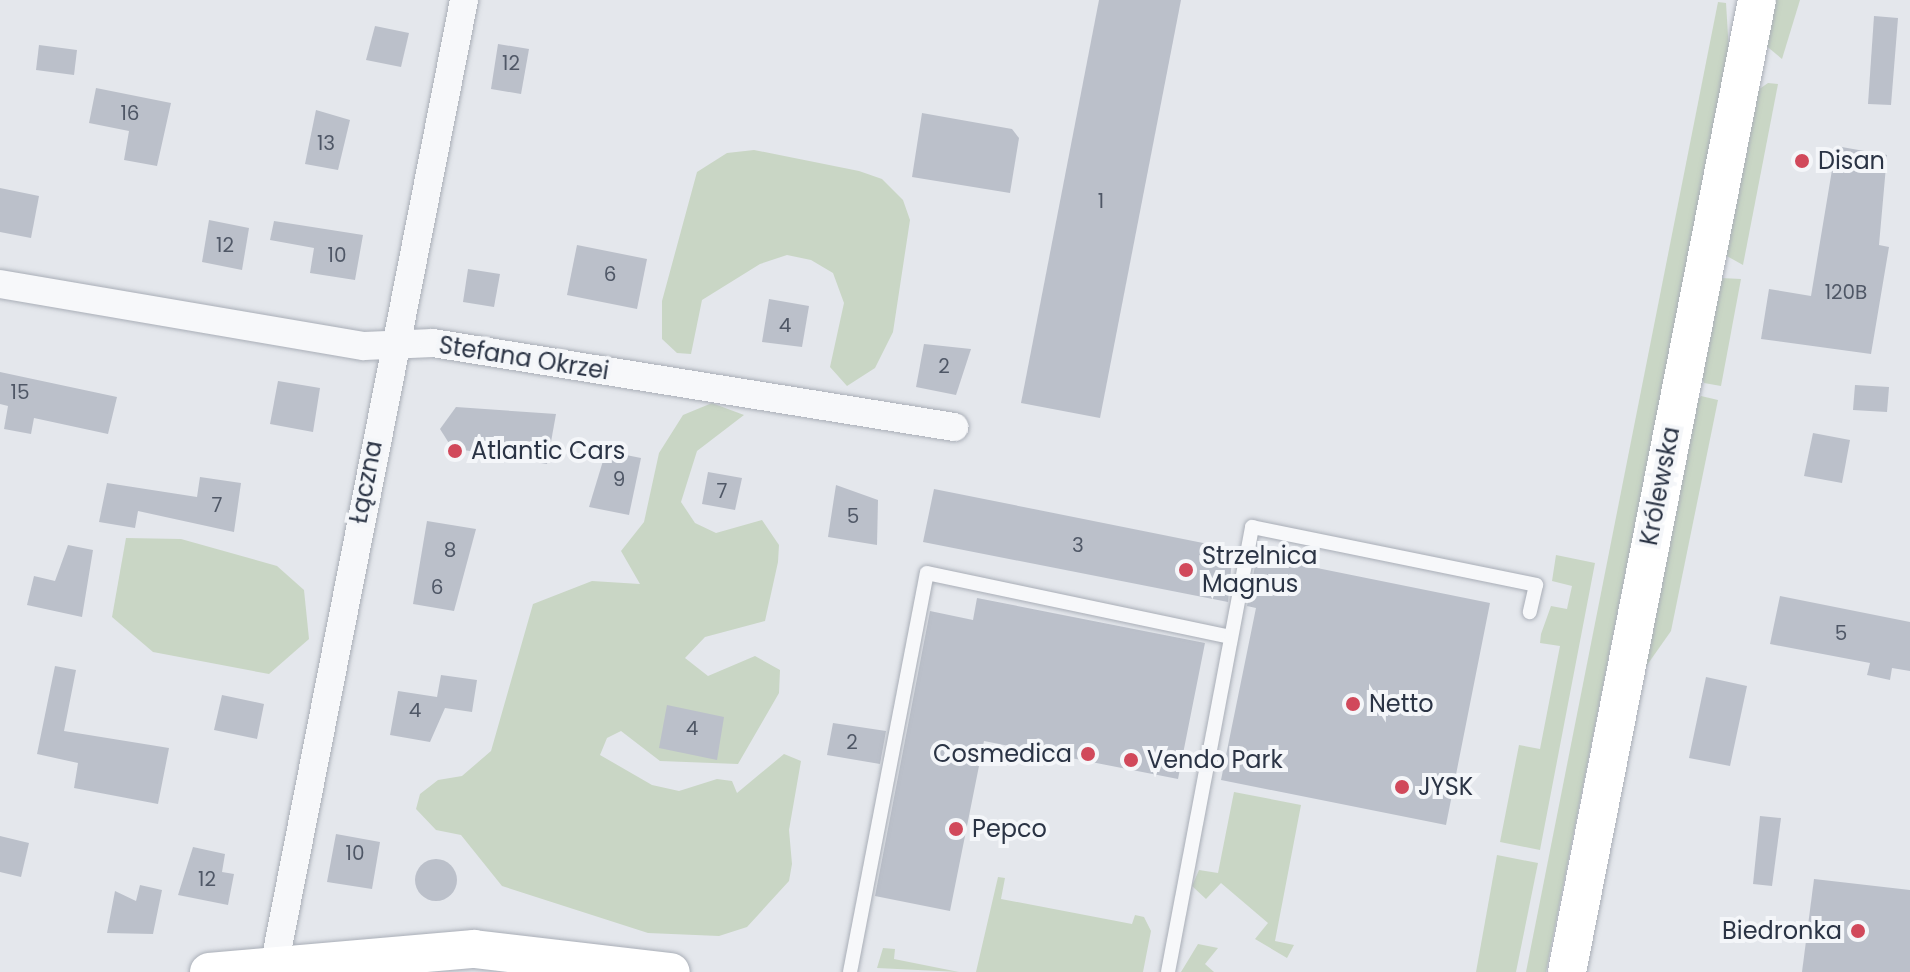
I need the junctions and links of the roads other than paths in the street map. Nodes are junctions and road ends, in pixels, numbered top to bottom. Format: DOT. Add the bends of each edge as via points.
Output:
graph roads {
  1 [pos="464,0"];
  2 [pos="1757,0"];
  3 [pos="0,284"];
  4 [pos="392,347"];
  5 [pos="954,427"];
  6 [pos="1530,612"];
  7 [pos="1230,637"];
  8 [pos="273,968"];
  9 [pos="209,972"];
  10 [pos="671,972"];
  11 [pos="850,972"];
  12 [pos="1168,972"];
  13 [pos="1567,972"];
  1 -- 4 [label="street, Łączna"];
  2 -- 13 [label="main road, Królewska"];
  3 -- 4 [label="street, Stefana Okrzei"];
  4 -- 5 [label="street, Stefana Okrzei" via="433,343"];
  4 -- 8 [label="street, Łączna"];
  6 -- 7 [label="lane" via="1536,585 1252,527"];
  7 -- 11 [label="lane" via="927,573"];
  7 -- 12 [label="lane"];
  8 -- 9 [label="main road"];
  8 -- 10 [label="main road" via="474,949"];
}
